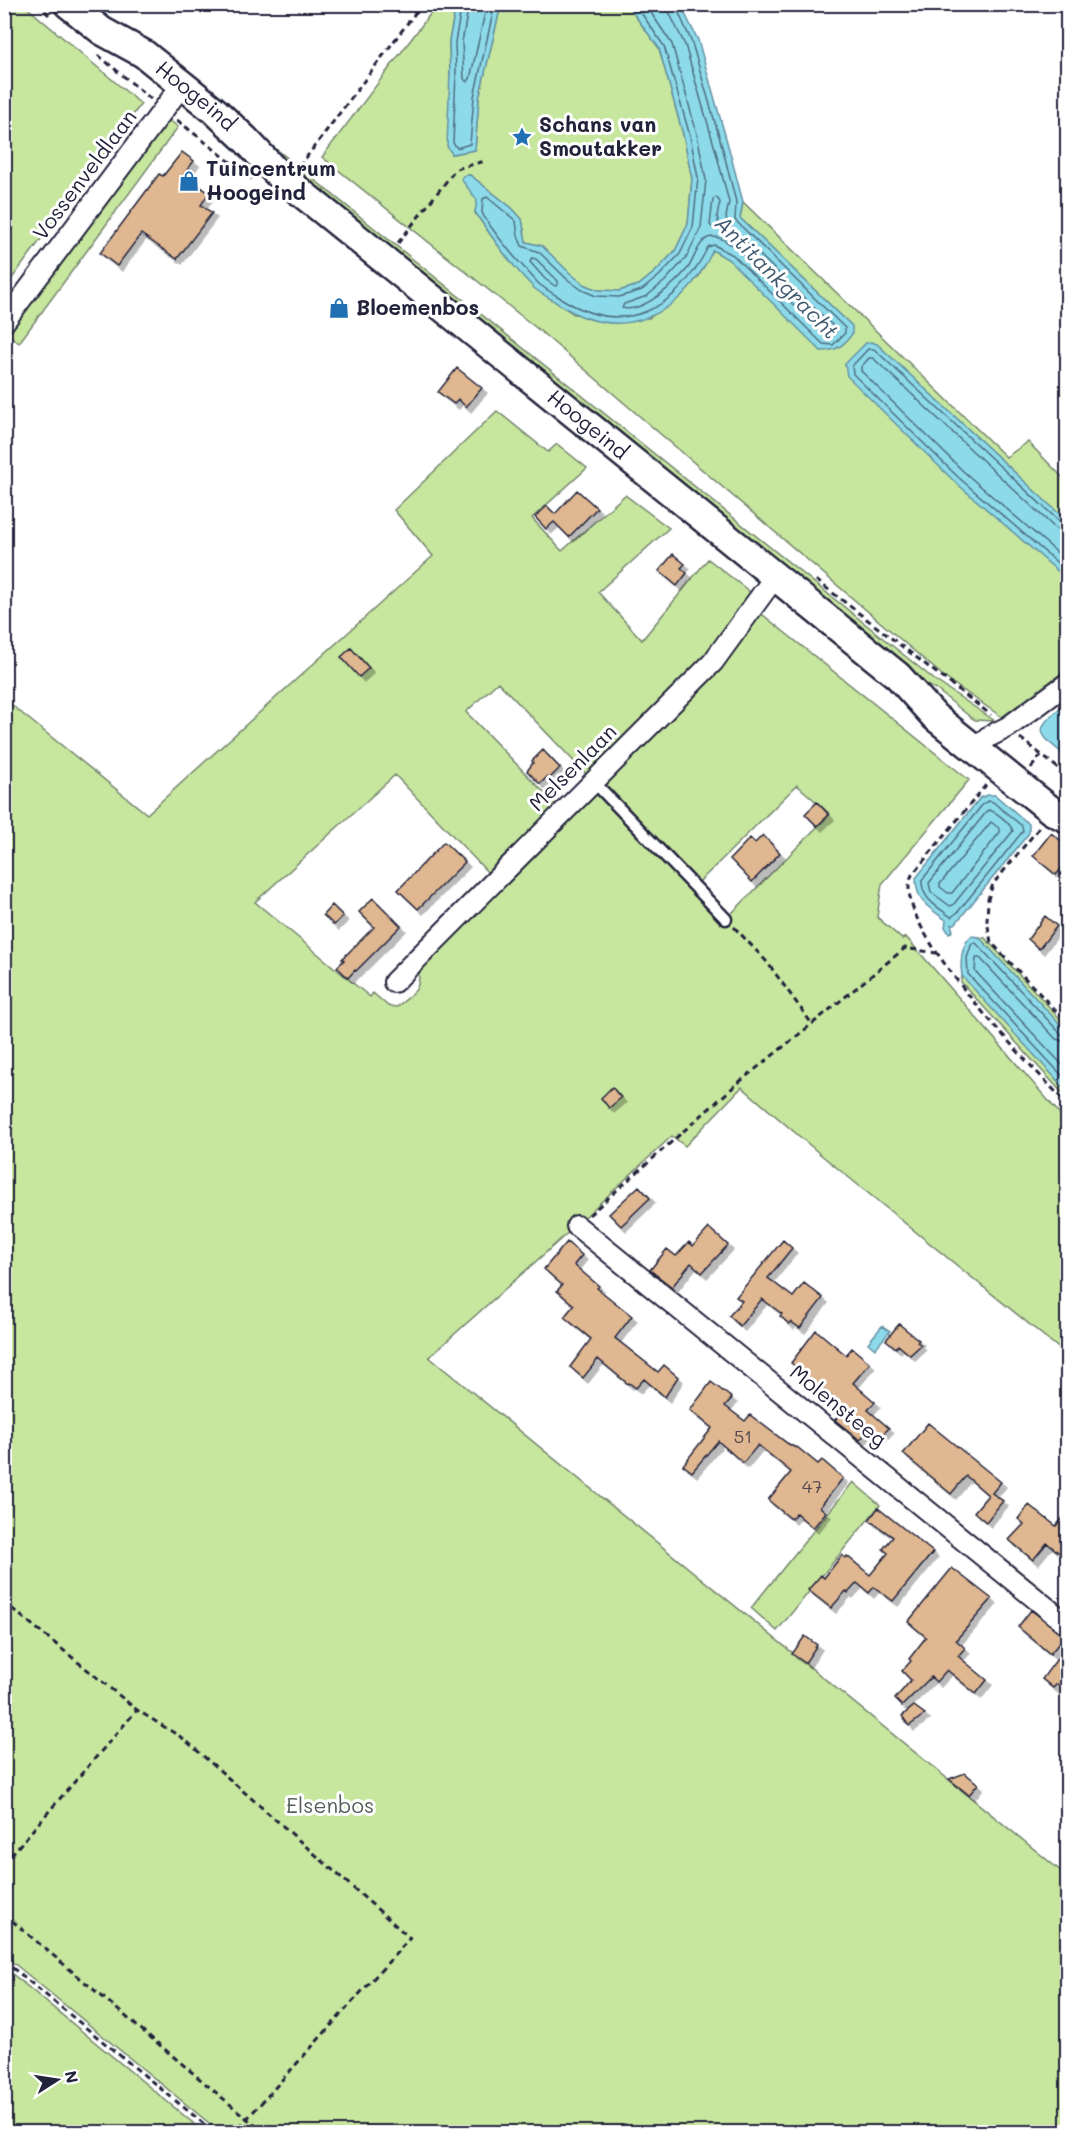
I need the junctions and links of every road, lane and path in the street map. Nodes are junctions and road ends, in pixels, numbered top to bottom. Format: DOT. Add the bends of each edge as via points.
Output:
graph roads {
  1 [pos="37,4"];
  2 [pos="422,4"];
  3 [pos="62,12"];
  4 [pos="97,40"];
  5 [pos="172,98"];
  6 [pos="485,161"];
  7 [pos="289,170"];
  8 [pos="384,261"];
  9 [pos="4,322"];
  10 [pos="774,578"];
  11 [pos="1068,682"];
  12 [pos="991,738"];
  13 [pos="999,769"];
  14 [pos="1068,776"];
  15 [pos="593,781"];
  16 [pos="1068,808"];
  17 [pos="1068,819"];
  18 [pos="1040,826"];
  19 [pos="726,919"];
  20 [pos="936,953"];
  21 [pos="394,982"];
  22 [pos="1068,1020"];
  23 [pos="812,1024"];
  24 [pos="1068,1105"];
  25 [pos="577,1226"];
  26 [pos="4,1602"];
  27 [pos="1068,1625"];
  28 [pos="137,1710"];
  29 [pos="4,1863"];
  30 [pos="4,1914"];
  31 [pos="4,1961"];
  32 [pos="247,2118"];
  33 [pos="214,2133"];
  34 [pos="235,2133"];
  35 [pos="263,2133"];
  1 -- 3 [label="path"];
  2 -- 7 [label="path"];
  3 -- 4 [label="main road, Hoogeind"];
  4 -- 5 [label="path"];
  4 -- 5 [label="main road, Hoogeind" via="144,54"];
  5 -- 7 [label="main road, Hoogeind" via="245,139"];
  5 -- 9 [label="street, Vossenveldlaan"];
  6 -- 8 [label="path" via="456,169"];
  7 -- 8 [label="main road, Hoogeind"];
  8 -- 10 [label="main road, Hoogeind"];
  10 -- 12 [label="main road, Hoogeind" via="898,676 935,697"];
  10 -- 15 [label="street, Melsenlaan" via="713,662"];
  11 -- 12 [label="street"];
  12 -- 13 [label="main road"];
  12 -- 14 [label="path" via="1041,755"];
  12 -- 16 [label="main road"];
  13 -- 17 [label="main road" via="1052,812"];
  13 -- 20 [label="path" via="908,881 915,916"];
  15 -- 19 [label="lane"];
  15 -- 21 [label="street, Melsenlaan"];
  18 -- 22 [label="path" via="993,884 987,921 991,942"];
  19 -- 23 [label="path" via="767,962"];
  20 -- 23 [label="path" via="904,948"];
  20 -- 24 [label="path" via="955,980"];
  23 -- 25 [label="path" via="738,1083"];
  25 -- 27 [label="street, Molensteeg"];
  26 -- 28 [label="path"];
  28 -- 29 [label="path"];
  28 -- 32 [label="path" via="184,1739 411,1938"];
  30 -- 32 [label="path"];
  31 -- 33 [label="path"];
  32 -- 34 [label="path"];
  32 -- 35 [label="path"];
}
